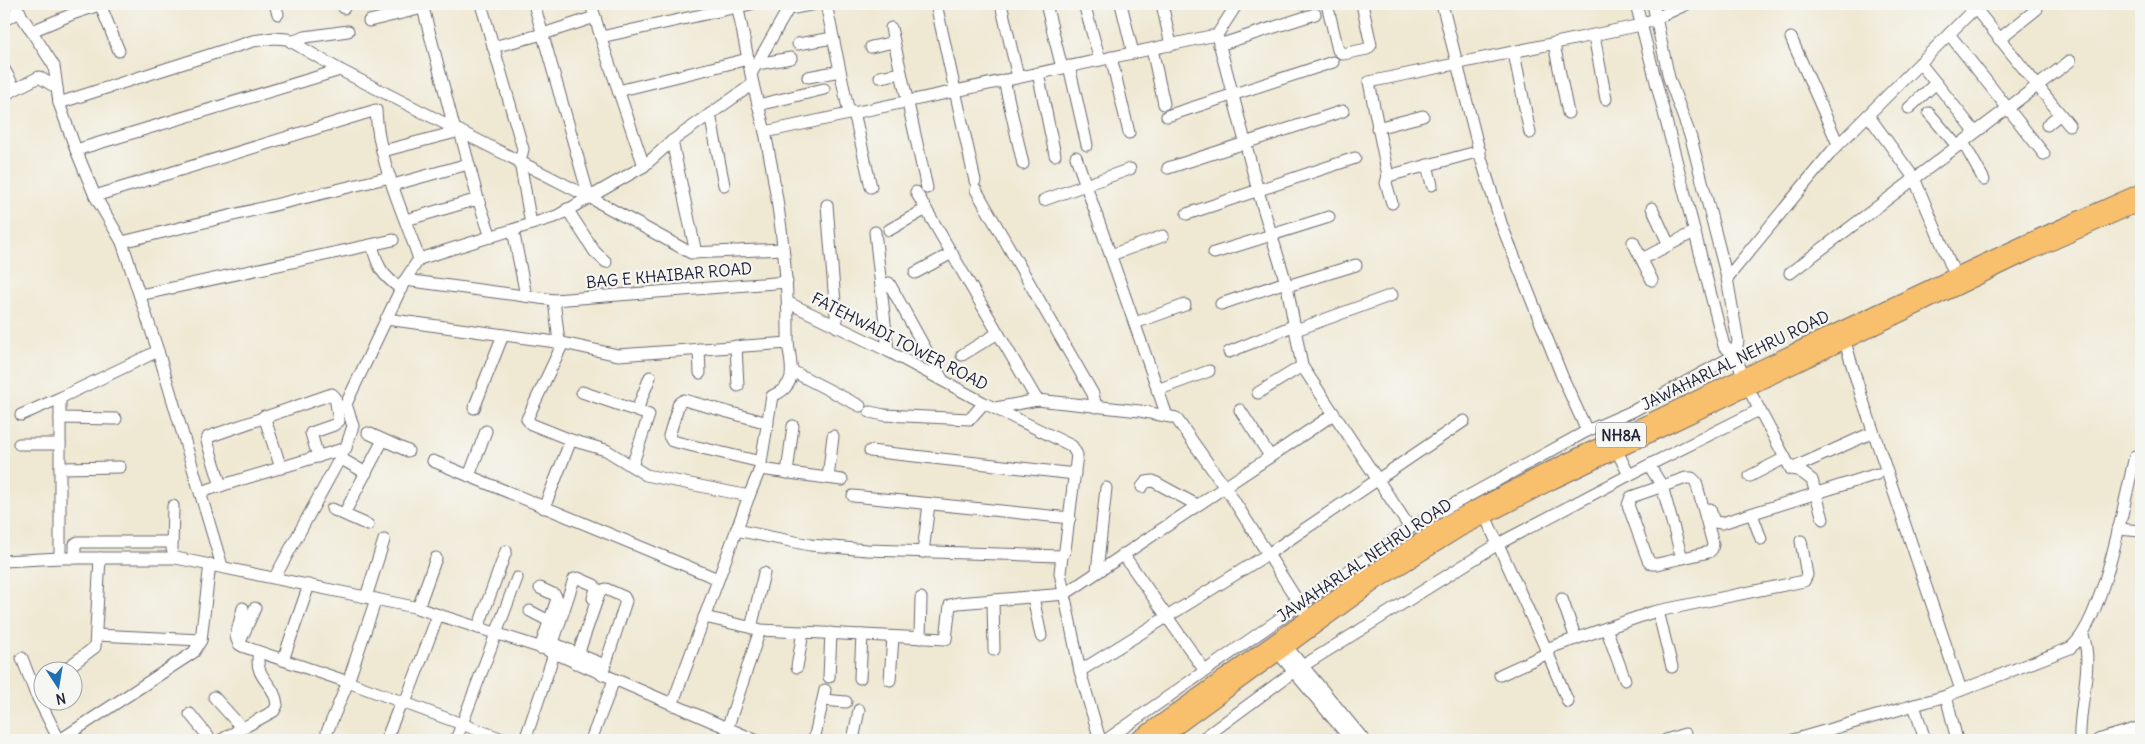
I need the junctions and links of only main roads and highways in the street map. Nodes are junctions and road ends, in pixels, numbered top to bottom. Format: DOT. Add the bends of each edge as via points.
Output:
graph roads {
  1 [pos="2141,191"];
  2 [pos="2141,203"];
  3 [pos="1745,382"];
  4 [pos="1279,646"];
  5 [pos="1136,740"];
  6 [pos="1159,740"];
  1 -- 3 [label="main road, JAWAHARLAL NEHRU ROAD / NH8A" via="1955,275"];
  2 -- 3 [label="main road, JAWAHARLAL NEHRU ROAD / NH8A" via="1845,342"];
  3 -- 4 [label="main road, JAWAHARLAL NEHRU ROAD / NH8A" via="1459,530"];
  3 -- 4 [label="main road, JAWAHARLAL NEHRU ROAD / NH8A" via="1544,472 1448,522 1305,611"];
  4 -- 5 [label="main road, JAWAHARLAL NEHRU ROAD / NH8A"];
  4 -- 6 [label="main road, JAWAHARLAL NEHRU ROAD / NH8A"];
}
